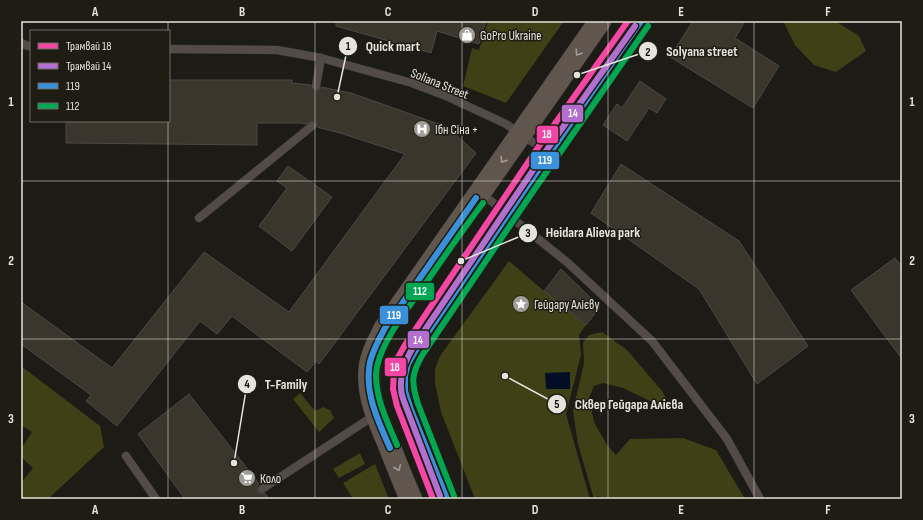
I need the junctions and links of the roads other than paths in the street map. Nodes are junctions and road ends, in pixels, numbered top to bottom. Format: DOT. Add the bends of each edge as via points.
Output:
graph roads {
  1 [pos="600,21"];
  2 [pos="641,21"];
  3 [pos="170,49"];
  4 [pos="321,58"];
  5 [pos="316,86"];
  6 [pos="312,126"];
  7 [pos="521,134"];
  8 [pos="549,153"];
  9 [pos="480,193"];
  10 [pos="508,215"];
  11 [pos="200,218"];
  12 [pos="376,414"];
  13 [pos="126,456"];
  14 [pos="262,489"];
  15 [pos="156,499"];
  16 [pos="411,499"];
  17 [pos="447,499"];
  18 [pos="760,499"];
  1 -- 7 [label="main road, one-way"];
  2 -- 8 [label="main road"];
  3 -- 4 [label="lane, Soliana Street" via="277,50"];
  4 -- 5 [label="lane"];
  4 -- 7 [label="lane, Soliana Street" via="412,83 506,124"];
  6 -- 11 [label="lane"];
  7 -- 8 [label="lane, Soliana Street"];
  7 -- 9 [label="main road, one-way"];
  8 -- 10 [label="main road"];
  9 -- 10 [label="lane"];
  9 -- 12 [label="main road" via="385,328 375,347 369,376"];
  10 -- 17 [label="main road" via="416,350 405,376 405,391 410,407"];
  10 -- 18 [label="lane" via="568,263 652,341 727,439"];
  12 -- 14 [label="lane"];
  12 -- 16 [label="main road, one-way"];
  13 -- 15 [label="lane"];
}
